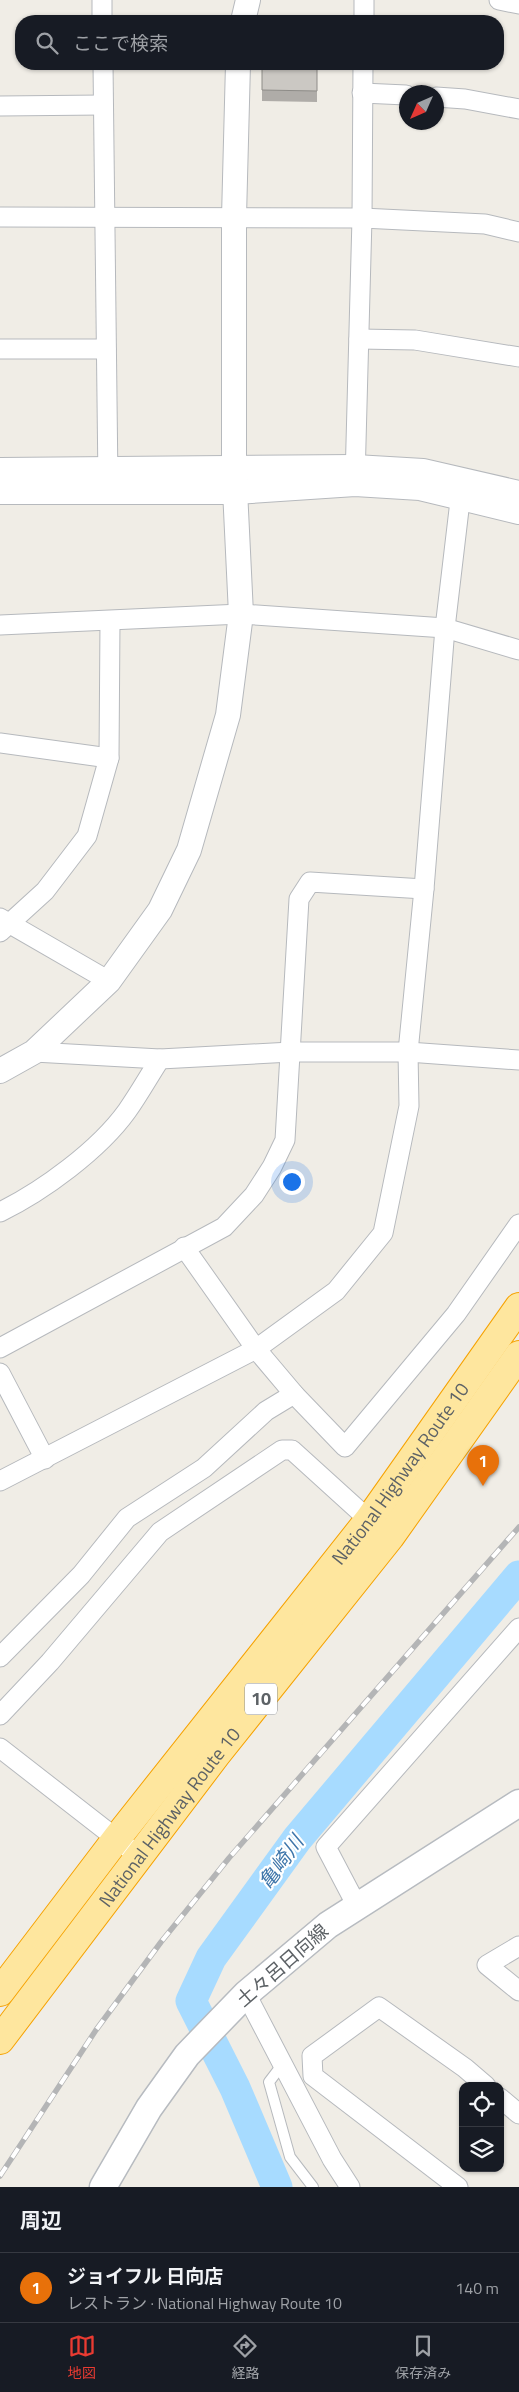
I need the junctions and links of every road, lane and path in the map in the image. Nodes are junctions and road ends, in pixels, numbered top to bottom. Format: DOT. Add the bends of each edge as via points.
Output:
graph roads {
  1 [pos="102,0"];
  2 [pos="248,0"];
  3 [pos="364,0"];
  4 [pos="499,0"];
  5 [pos="519,4"];
  6 [pos="102,15"];
  7 [pos="244,15"];
  8 [pos="364,15"];
  9 [pos="103,70"];
  10 [pos="238,70"];
  11 [pos="363,70"];
  12 [pos="362,93"];
  13 [pos="399,95"];
  14 [pos="444,98"];
  15 [pos="103,105"];
  16 [pos="0,106"];
  17 [pos="519,109"];
  18 [pos="0,217"];
  19 [pos="105,217"];
  20 [pos="234,217"];
  21 [pos="362,218"];
  22 [pos="519,232"];
  23 [pos="359,339"];
  24 [pos="0,348"];
  25 [pos="106,348"];
  26 [pos="519,357"];
  27 [pos="234,469"];
  28 [pos="0,470"];
  29 [pos="108,470"];
  30 [pos="355,476"];
  31 [pos="461,489"];
  32 [pos="0,492"];
  33 [pos="235,492"];
  34 [pos="108,493"];
  35 [pos="519,493"];
  36 [pos="519,512"];
  37 [pos="241,614"];
  38 [pos="110,621"];
  39 [pos="0,624"];
  40 [pos="445,628"];
  41 [pos="519,650"];
  42 [pos="0,743"];
  43 [pos="109,758"];
  44 [pos="424,889"];
  45 [pos="3,925"];
  46 [pos="109,982"];
  47 [pos="34,1052"];
  48 [pos="291,1052"];
  49 [pos="408,1052"];
  50 [pos="160,1059"];
  51 [pos="519,1060"];
  52 [pos="0,1071"];
  53 [pos="0,1212"];
  54 [pos="519,1224"];
  55 [pos="184,1247"];
  56 [pos="519,1308"];
  57 [pos="0,1348"];
  58 [pos="256,1349"];
  59 [pos="519,1355"];
  60 [pos="0,1373"];
  61 [pos="294,1394"];
  62 [pos="45,1459"];
  63 [pos="0,1481"];
  64 [pos="379,1529"];
  65 [pos="519,1628"];
  66 [pos="0,1657"];
  67 [pos="0,1715"];
  68 [pos="0,1748"];
  69 [pos="519,1804"];
  70 [pos="116,1838"];
  71 [pos="140,1857"];
  72 [pos="357,1906"];
  73 [pos="519,1946"];
  74 [pos="0,1992"];
  75 [pos="519,1992"];
  76 [pos="246,1994"];
  77 [pos="0,2040"];
  78 [pos="282,2065"];
  79 [pos="481,2082"];
  80 [pos="504,2101"];
  81 [pos="519,2114"];
  82 [pos="104,2187"];
  83 [pos="313,2187"];
  84 [pos="350,2187"];
  85 [pos="458,2187"];
  1 -- 6 [label="street"];
  2 -- 7 [label="street"];
  3 -- 8 [label="street"];
  4 -- 5 [label="street"];
  9 -- 15 [label="street"];
  10 -- 20 [label="street"];
  11 -- 12 [label="street"];
  12 -- 13 [label="street"];
  12 -- 21 [label="street"];
  14 -- 17 [label="street"];
  15 -- 16 [label="street"];
  15 -- 19 [label="street"];
  18 -- 19 [label="street"];
  19 -- 20 [label="street"];
  19 -- 25 [label="street"];
  20 -- 21 [label="street"];
  20 -- 27 [label="street"];
  21 -- 22 [label="street" via="485,224"];
  21 -- 23 [label="street"];
  23 -- 26 [label="street" via="415,340"];
  23 -- 30 [label="street"];
  24 -- 25 [label="street"];
  25 -- 29 [label="street"];
  27 -- 29 [label="street"];
  27 -- 30 [label="street"];
  27 -- 33 [label="street"];
  28 -- 29 [label="street"];
  29 -- 34 [label="street"];
  30 -- 31 [label="street" via="420,488"];
  30 -- 33 [label="street"];
  31 -- 35 [label="street"];
  31 -- 36 [label="street"];
  31 -- 40 [label="street"];
  32 -- 34 [label="street"];
  33 -- 34 [label="street"];
  33 -- 37 [label="street"];
  37 -- 38 [label="street"];
  37 -- 40 [label="street"];
  37 -- 46 [label="street" via="228,716 189,850 160,910"];
  38 -- 39 [label="street"];
  38 -- 43 [label="street"];
  40 -- 41 [label="street"];
  40 -- 44 [label="street"];
  42 -- 43 [label="street"];
  43 -- 45 [label="street" via="87,836 45,892"];
  44 -- 48 [label="street" via="310,882 299,899"];
  44 -- 49 [label="street"];
  45 -- 46 [label="street"];
  46 -- 47 [label="street"];
  47 -- 50 [label="street"];
  47 -- 52 [label="street"];
  48 -- 49 [label="street"];
  48 -- 50 [label="street"];
  48 -- 55 [label="street" via="285,1140 272,1167 254,1195 224,1227"];
  49 -- 51 [label="street"];
  49 -- 58 [label="street" via="409,1106 383,1233 336,1291"];
  50 -- 53 [label="street" via="126,1112 103,1137 52,1182"];
  54 -- 61 [label="street" via="456,1314 345,1447"];
  55 -- 57 [label="street"];
  55 -- 58 [label="street"];
  56 -- 64 [label="highway, National Highway Route 10 / 10"];
  58 -- 61 [label="street"];
  58 -- 62 [label="street"];
  59 -- 64 [label="highway, National Highway Route 10 / 10"];
  60 -- 62 [label="street"];
  61 -- 66 [label="street" via="266,1411 204,1468 127,1518 81,1575"];
  62 -- 63 [label="street"];
  64 -- 67 [label="street" via="292,1450 282,1450 160,1532 50,1662"];
  64 -- 70 [label="highway, National Highway Route 10 / 10"];
  64 -- 71 [label="highway, National Highway Route 10 / 10"];
  65 -- 72 [label="street" via="326,1847"];
  68 -- 70 [label="street"];
  69 -- 72 [label="main road, 土々呂日向線"];
  70 -- 71 [label="street"];
  70 -- 74 [label="highway, National Highway Route 10 / 10"];
  71 -- 77 [label="highway, National Highway Route 10 / 10"];
  72 -- 76 [label="main road, 土々呂日向線" via="328,1925"];
  73 -- 75 [label="street" via="487,1965"];
  76 -- 78 [label="street"];
  76 -- 82 [label="main road, 土々呂日向線" via="193,2048 149,2108"];
  78 -- 83 [label="lane" via="269,2082 290,2157"];
  78 -- 84 [label="street"];
  79 -- 85 [label="street" via="379,2007 312,2056 313,2076"];
  80 -- 81 [label="street"];
}
